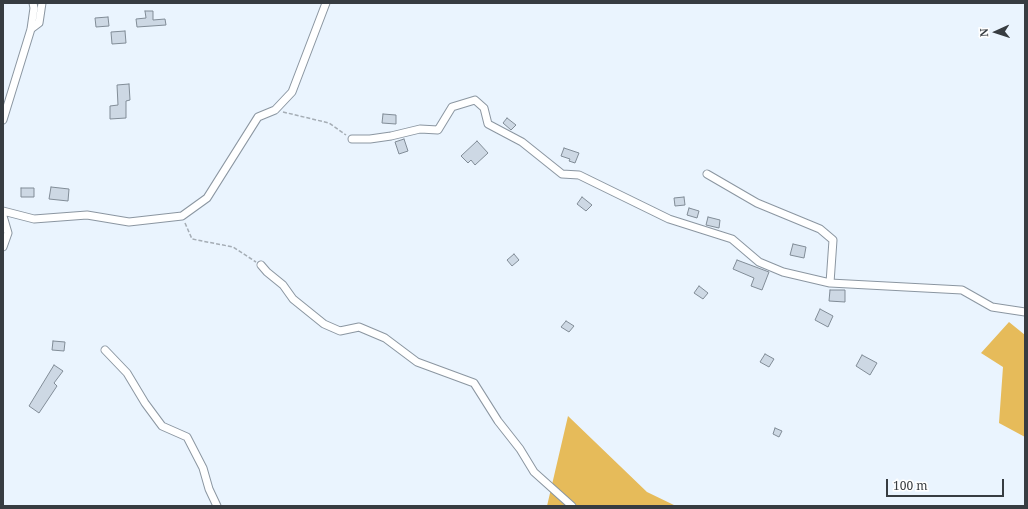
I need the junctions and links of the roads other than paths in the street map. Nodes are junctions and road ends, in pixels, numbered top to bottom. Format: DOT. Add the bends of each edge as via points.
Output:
graph roads {
  1 [pos="33,3"];
  2 [pos="42,3"];
  3 [pos="326,3"];
  4 [pos="31,29"];
  5 [pos="3,120"];
  6 [pos="352,139"];
  7 [pos="707,174"];
  8 [pos="3,211"];
  9 [pos="3,216"];
  10 [pos="3,247"];
  11 [pos="261,265"];
  12 [pos="830,283"];
  13 [pos="1025,312"];
  14 [pos="105,350"];
  15 [pos="217,506"];
  16 [pos="572,506"];
  1 -- 4 [label="street"];
  2 -- 4 [label="street" via="39,23"];
  3 -- 8 [label="street" via="292,92 275,110 258,117 207,198 182,216 129,222 87,215 34,219"];
  4 -- 5 [label="street"];
  6 -- 12 [label="street" via="384,137 420,129 438,130 452,107 475,100 484,108 488,124 522,142 562,174 579,175 669,219 732,239 759,262 783,272"];
  7 -- 12 [label="street" via="757,203 820,229 833,240"];
  9 -- 10 [label="street" via="8,233"];
  11 -- 16 [label="street" via="283,284 294,299 324,324 340,331 359,327 385,338 417,362 474,383 534,472"];
  12 -- 13 [label="street" via="962,290 992,308"];
  14 -- 15 [label="street" via="128,373 162,426 187,437 203,468"];
}
